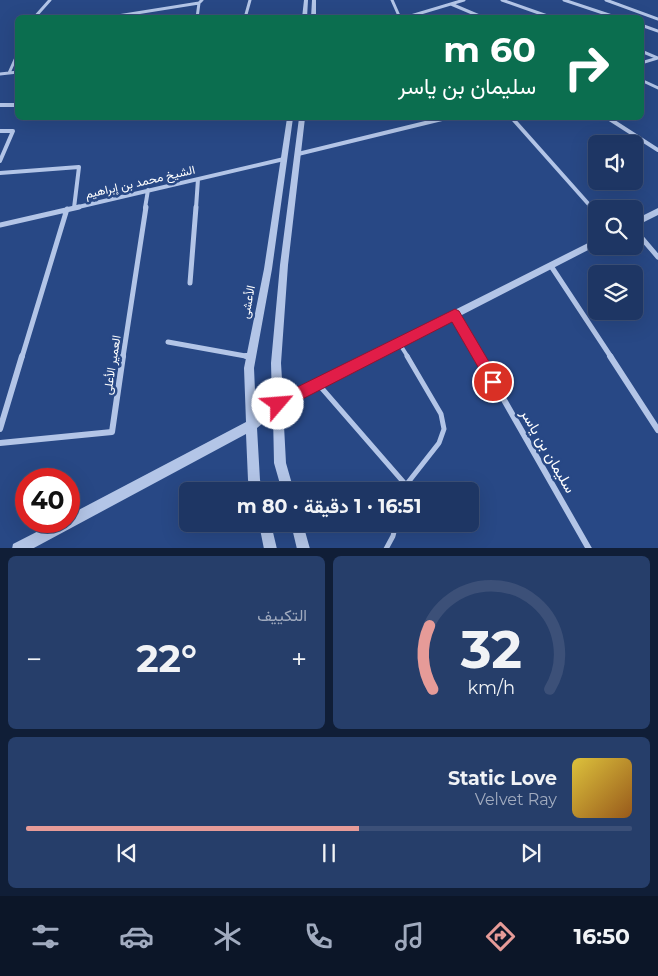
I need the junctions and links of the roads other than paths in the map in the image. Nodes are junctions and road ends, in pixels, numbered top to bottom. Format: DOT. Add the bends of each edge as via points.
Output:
graph roads {
  1 [pos="50,0"];
  2 [pos="250,0"];
  3 [pos="306,0"];
  4 [pos="314,0"];
  5 [pos="392,0"];
  6 [pos="464,0"];
  7 [pos="502,0"];
  8 [pos="564,0"];
  9 [pos="615,0"];
  10 [pos="608,1"];
  11 [pos="200,2"];
  12 [pos="451,4"];
  13 [pos="37,15"];
  14 [pos="123,15"];
  15 [pos="198,15"];
  16 [pos="246,15"];
  17 [pos="304,15"];
  18 [pos="313,15"];
  19 [pos="399,15"];
  20 [pos="412,15"];
  21 [pos="477,15"];
  22 [pos="544,15"];
  23 [pos="609,15"];
  24 [pos="658,19"];
  25 [pos="644,26"];
  26 [pos="658,31"];
  27 [pos="644,52"];
  28 [pos="658,58"];
  29 [pos="15,60"];
  30 [pos="644,62"];
  31 [pos="15,72"];
  32 [pos="9,73"];
  33 [pos="0,74"];
  34 [pos="644,81"];
  35 [pos="658,88"];
  36 [pos="0,105"];
  37 [pos="15,105"];
  38 [pos="290,120"];
  39 [pos="302,120"];
  40 [pos="438,120"];
  41 [pos="514,120"];
  42 [pos="611,120"];
  43 [pos="0,132"];
  44 [pos="658,150"];
  45 [pos="298,154"];
  46 [pos="284,159"];
  47 [pos="0,161"];
  48 [pos="0,173"];
  49 [pos="198,179"];
  50 [pos="148,190"];
  51 [pos="588,204"];
  52 [pos="74,208"];
  53 [pos="67,209"];
  54 [pos="658,211"];
  55 [pos="643,219"];
  56 [pos="0,225"];
  57 [pos="643,240"];
  58 [pos="588,246"];
  59 [pos="658,257"];
  60 [pos="550,266"];
  61 [pos="190,283"];
  62 [pos="455,314"];
  63 [pos="168,342"];
  64 [pos="399,343"];
  65 [pos="251,357"];
  66 [pos="318,384"];
  67 [pos="278,404"];
  68 [pos="252,425"];
  69 [pos="0,429"];
  70 [pos="658,430"];
  71 [pos="0,443"];
  72 [pos="255,482"];
  73 [pos="285,482"];
  74 [pos="401,482"];
  75 [pos="410,482"];
  76 [pos="267,532"];
  77 [pos="299,532"];
  78 [pos="394,532"];
  79 [pos="18,548"];
  80 [pos="271,548"];
  81 [pos="304,548"];
  82 [pos="386,548"];
  83 [pos="589,548"];
  1 -- 13 [label="street"];
  2 -- 16 [label="street"];
  3 -- 17 [label="street"];
  4 -- 18 [label="street"];
  5 -- 19 [label="street"];
  6 -- 12 [label="street"];
  7 -- 22 [label="street"];
  8 -- 23 [label="street"];
  9 -- 10 [label="street"];
  10 -- 24 [label="street"];
  11 -- 14 [label="street"];
  11 -- 15 [label="street"];
  12 -- 20 [label="street"];
  12 -- 21 [label="street"];
  25 -- 26 [label="street"];
  27 -- 28 [label="street"];
  28 -- 30 [label="street"];
  29 -- 32 [label="street"];
  31 -- 32 [label="street"];
  32 -- 33 [label="street"];
  34 -- 35 [label="street"];
  36 -- 37 [label="street"];
  38 -- 46 [label="street, الأعشى"];
  39 -- 45 [label="street"];
  40 -- 45 [label="street"];
  41 -- 51 [label="street"];
  42 -- 44 [label="street"];
  43 -- 47 [label="street" via="13,131"];
  45 -- 67 [label="street" via="276,364"];
  46 -- 49 [label="street, الشيخ محمد بن إبراهيم"];
  46 -- 65 [label="street, الأعشى"];
  48 -- 52 [label="street" via="79,167"];
  49 -- 50 [label="street, الشيخ محمد بن إبراهيم"];
  49 -- 61 [label="street"];
  50 -- 52 [label="street, الشيخ محمد بن إبراهيم"];
  50 -- 71 [label="street, العمير الأعلى" via="112,432"];
  52 -- 53 [label="street, الشيخ محمد بن إبراهيم"];
  53 -- 56 [label="street, الشيخ محمد بن إبراهيم"];
  53 -- 69 [label="street"];
  54 -- 55 [label="street"];
  57 -- 59 [label="street"];
  58 -- 60 [label="street"];
  60 -- 62 [label="street"];
  60 -- 70 [label="street"];
  62 -- 64 [label="street"];
  62 -- 83 [label="street, سليمان بن ياسر"];
  63 -- 65 [label="street"];
  64 -- 66 [label="street"];
  64 -- 75 [label="lane" via="441,414 444,429 439,442"];
  65 -- 68 [label="street, الأعشى"];
  66 -- 67 [label="street"];
  66 -- 74 [label="lane"];
  67 -- 68 [label="street"];
  67 -- 73 [label="street" via="280,463"];
  68 -- 72 [label="street, الأعشى"];
  68 -- 79 [label="street"];
  76 -- 80 [label="street"];
  77 -- 81 [label="street"];
  78 -- 82 [label="lane"];
}
